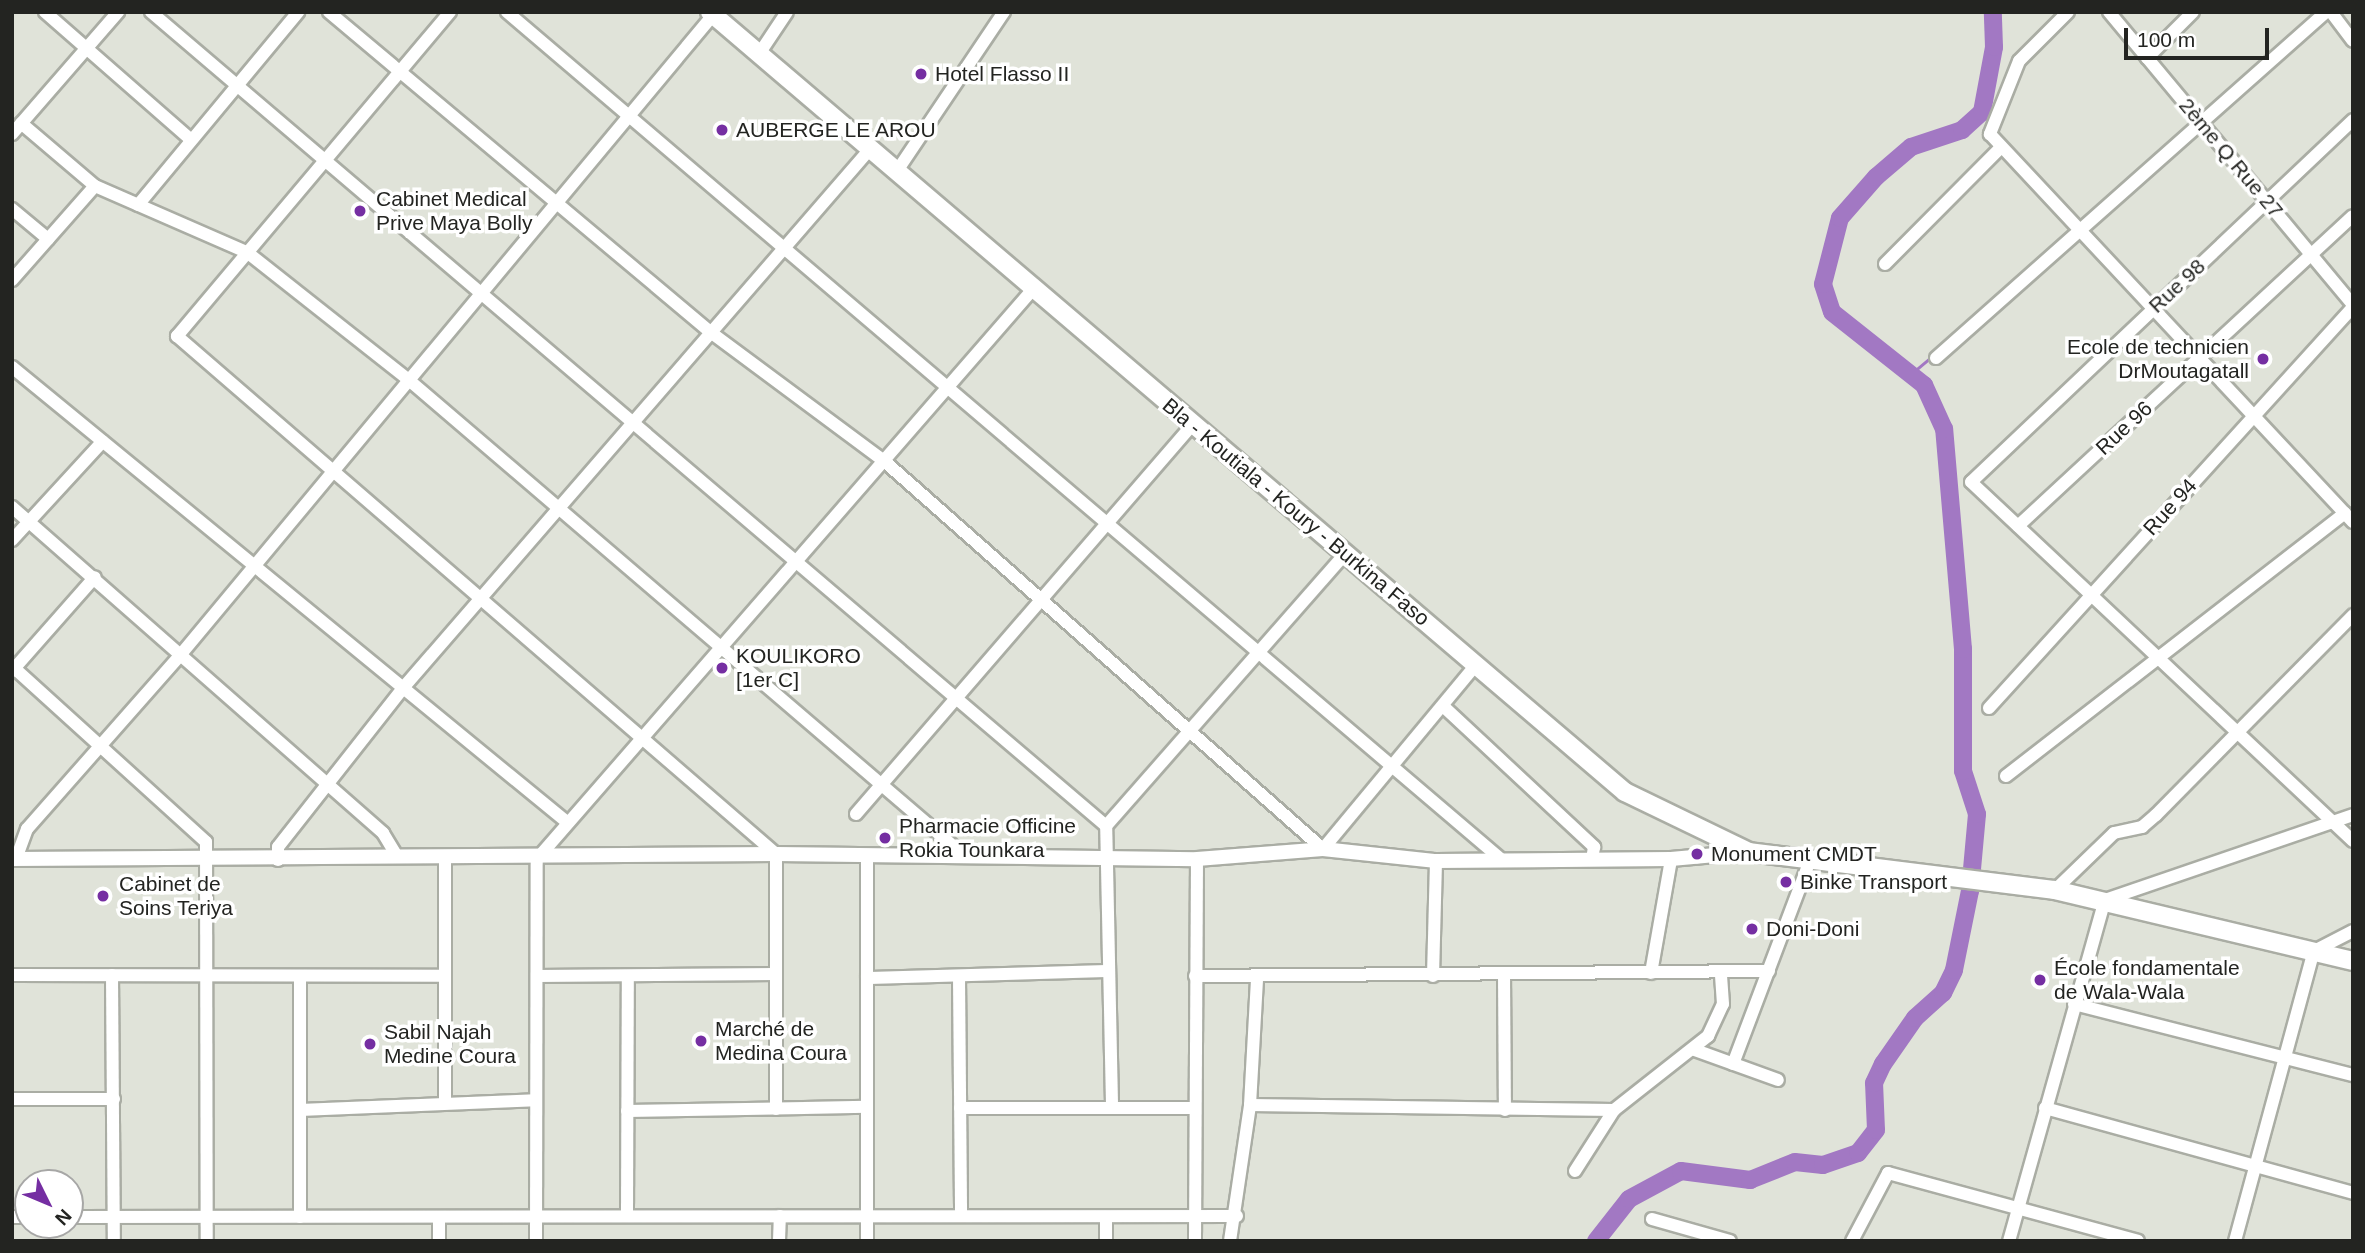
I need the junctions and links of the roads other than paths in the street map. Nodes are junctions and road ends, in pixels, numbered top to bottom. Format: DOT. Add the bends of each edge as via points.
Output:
graph roads {
  1 [pos="45,12"];
  2 [pos="118,12"];
  3 [pos="151,12"];
  4 [pos="298,12"];
  5 [pos="329,12"];
  6 [pos="450,12"];
  7 [pos="507,12"];
  8 [pos="788,12"];
  9 [pos="1004,12"];
  10 [pos="2068,12"];
  11 [pos="2109,12"];
  12 [pos="2193,12"];
  13 [pos="2329,12"];
  14 [pos="711,14"];
  15 [pos="2353,41"];
  16 [pos="88,48"];
  17 [pos="759,54"];
  18 [pos="2147,58"];
  19 [pos="399,72"];
  20 [pos="237,85"];
  21 [pos="631,118"];
  22 [pos="2353,120"];
  23 [pos="21,123"];
  24 [pos="2203,124"];
  25 [pos="12,134"];
  26 [pos="191,140"];
  27 [pos="2001,147"];
  28 [pos="870,149"];
  29 [pos="326,160"];
  30 [pos="897,171"];
  31 [pos="95,186"];
  32 [pos="2267,201"];
  33 [pos="138,205"];
  34 [pos="557,207"];
  35 [pos="12,209"];
  36 [pos="2353,216"];
  37 [pos="2080,231"];
  38 [pos="48,239"];
  39 [pos="782,246"];
  40 [pos="248,253"];
  41 [pos="2311,255"];
  42 [pos="1885,264"];
  43 [pos="12,280"];
  44 [pos="1034,288"];
  45 [pos="483,294"];
  46 [pos="2353,306"];
  47 [pos="2153,309"];
  48 [pos="709,331"];
  49 [pos="1936,358"];
  50 [pos="2199,358"];
  51 [pos="12,367"];
  52 [pos="410,381"];
  53 [pos="948,386"];
  54 [pos="2253,415"];
  55 [pos="632,420"];
  56 [pos="1194,424"];
  57 [pos="103,442"];
  58 [pos="883,460"];
  59 [pos="334,471"];
  60 [pos="12,507"];
  61 [pos="555,509"];
  62 [pos="2349,518"];
  63 [pos="30,522"];
  64 [pos="1109,522"];
  65 [pos="2018,526"];
  66 [pos="12,540"];
  67 [pos="1345,554"];
  68 [pos="798,560"];
  69 [pos="255,566"];
  70 [pos="95,577"];
  71 [pos="2092,593"];
  72 [pos="481,595"];
  73 [pos="1041,599"];
  74 [pos="2353,615"];
  75 [pos="720,649"];
  76 [pos="1260,650"];
  77 [pos="182,653"];
  78 [pos="2161,656"];
  79 [pos="1476,665"];
  80 [pos="13,668"];
  81 [pos="403,688"];
  82 [pos="957,697"];
  83 [pos="1443,706"];
  84 [pos="1989,708"];
  85 [pos="1189,730"];
  86 [pos="2243,731"];
  87 [pos="643,738"];
  88 [pos="102,743"];
  89 [pos="1395,764"];
  90 [pos="2006,776"];
  91 [pos="326,783"];
  92 [pos="880,786"];
  93 [pos="856,814"];
  94 [pos="2353,816"];
  95 [pos="568,823"];
  96 [pos="2331,823"];
  97 [pos="1106,826"];
  98 [pos="2353,841"];
  99 [pos="1323,849"];
  100 [pos="1749,852"];
  101 [pos="776,854"];
  102 [pos="1107,854"];
  103 [pos="397,856"];
  104 [pos="867,856"];
  105 [pos="966,857"];
  106 [pos="14,859"];
  107 [pos="445,859"];
  108 [pos="537,859"];
  109 [pos="1198,859"];
  110 [pos="1671,859"];
  111 [pos="278,860"];
  112 [pos="1502,860"];
  113 [pos="1592,860"];
  114 [pos="1810,860"];
  115 [pos="1436,861"];
  116 [pos="205,862"];
  117 [pos="2055,890"];
  118 [pos="2105,900"];
  119 [pos="2353,931"];
  120 [pos="2314,951"];
  121 [pos="2353,961"];
  122 [pos="1109,971"];
  123 [pos="1769,971"];
  124 [pos="1721,972"];
  125 [pos="1651,973"];
  126 [pos="776,974"];
  127 [pos="12,975"];
  128 [pos="112,975"];
  129 [pos="1504,975"];
  130 [pos="206,976"];
  131 [pos="444,976"];
  132 [pos="537,976"];
  133 [pos="628,976"];
  134 [pos="1195,976"];
  135 [pos="1433,976"];
  136 [pos="300,977"];
  137 [pos="958,977"];
  138 [pos="867,978"];
  139 [pos="1257,978"];
  140 [pos="2074,1004"];
  141 [pos="1695,1050"];
  142 [pos="2283,1058"];
  143 [pos="1732,1064"];
  144 [pos="2353,1075"];
  145 [pos="1778,1080"];
  146 [pos="12,1099"];
  147 [pos="114,1099"];
  148 [pos="535,1100"];
  149 [pos="445,1102"];
  150 [pos="1112,1104"];
  151 [pos="1250,1105"];
  152 [pos="867,1107"];
  153 [pos="960,1108"];
  154 [pos="1193,1108"];
  155 [pos="2045,1108"];
  156 [pos="776,1109"];
  157 [pos="300,1110"];
  158 [pos="1505,1110"];
  159 [pos="1614,1110"];
  160 [pos="627,1111"];
  161 [pos="2253,1164"];
  162 [pos="1575,1171"];
  163 [pos="2353,1193"];
  164 [pos="2018,1208"];
  165 [pos="867,1215"];
  166 [pos="627,1216"];
  167 [pos="780,1216"];
  168 [pos="961,1216"];
  169 [pos="1191,1216"];
  170 [pos="1237,1216"];
  171 [pos="84,1217"];
  172 [pos="114,1217"];
  173 [pos="207,1217"];
  174 [pos="300,1217"];
  175 [pos="439,1217"];
  176 [pos="536,1217"];
  177 [pos="1106,1218"];
  178 [pos="1653,1219"];
  179 [pos="114,1241"];
  180 [pos="207,1241"];
  181 [pos="439,1241"];
  182 [pos="536,1241"];
  183 [pos="779,1241"];
  184 [pos="867,1241"];
  185 [pos="1106,1241"];
  186 [pos="1195,1241"];
  187 [pos="1230,1241"];
  188 [pos="1731,1241"];
  189 [pos="1852,1241"];
  190 [pos="2010,1241"];
  191 [pos="2138,1241"];
  192 [pos="2235,1241"];
  1 -- 16 [label="street"];
  2 -- 16 [label="street"];
  3 -- 20 [label="street"];
  4 -- 20 [label="street"];
  5 -- 19 [label="street"];
  6 -- 19 [label="street"];
  7 -- 21 [label="street"];
  8 -- 17 [label="street"];
  9 -- 30 [label="street"];
  10 -- 27 [label="street" via="2019,61 1990,134"];
  11 -- 18 [label="street, 2ème Q Rue 27"];
  12 -- 18 [label="street"];
  13 -- 15 [label="street"];
  13 -- 24 [label="street"];
  14 -- 17 [label="main road, Bla - Koutiala - Koury - Burkina Faso"];
  14 -- 21 [label="street"];
  16 -- 23 [label="street"];
  16 -- 26 [label="street"];
  17 -- 28 [label="main road, Bla - Koutiala - Koury - Burkina Faso"];
  18 -- 24 [label="street, 2ème Q Rue 27"];
  19 -- 29 [label="street"];
  19 -- 34 [label="street"];
  20 -- 26 [label="street"];
  20 -- 29 [label="street"];
  21 -- 34 [label="street"];
  21 -- 39 [label="street"];
  22 -- 32 [label="street, Rue 98"];
  23 -- 25 [label="street"];
  23 -- 31 [label="street"];
  24 -- 32 [label="street, 2ème Q Rue 27"];
  24 -- 37 [label="street"];
  26 -- 33 [label="street"];
  27 -- 37 [label="street"];
  27 -- 42 [label="street"];
  28 -- 30 [label="main road, Bla - Koutiala - Koury - Burkina Faso"];
  28 -- 39 [label="street"];
  29 -- 40 [label="street"];
  29 -- 45 [label="street"];
  30 -- 44 [label="main road, Bla - Koutiala - Koury - Burkina Faso"];
  31 -- 33 [label="street"];
  31 -- 38 [label="street"];
  32 -- 41 [label="street, 2ème Q Rue 27"];
  32 -- 47 [label="street, Rue 98"];
  33 -- 40 [label="street"];
  34 -- 45 [label="street"];
  34 -- 48 [label="street"];
  35 -- 38 [label="street"];
  36 -- 41 [label="street, Rue 96"];
  37 -- 47 [label="street"];
  37 -- 49 [label="street"];
  38 -- 43 [label="street"];
  39 -- 48 [label="street"];
  39 -- 53 [label="street"];
  40 -- 52 [label="street"];
  40 -- 59 [label="street" via="177,336"];
  41 -- 46 [label="street, 2ème Q Rue 27"];
  41 -- 50 [label="street, Rue 96"];
  44 -- 53 [label="street"];
  44 -- 56 [label="main road, Bla - Koutiala - Koury - Burkina Faso"];
  45 -- 52 [label="street"];
  45 -- 55 [label="street"];
  46 -- 54 [label="street, Rue 94"];
  47 -- 50 [label="street"];
  47 -- 65 [label="street, Rue 98" via="1971,482"];
  48 -- 55 [label="street"];
  48 -- 58 [label="street"];
  50 -- 54 [label="street"];
  50 -- 65 [label="street, Rue 96"];
  51 -- 57 [label="street"];
  52 -- 59 [label="street"];
  52 -- 61 [label="street"];
  53 -- 58 [label="street"];
  53 -- 64 [label="street"];
  54 -- 62 [label="street"];
  54 -- 71 [label="street, Rue 94"];
  55 -- 61 [label="street"];
  55 -- 68 [label="street"];
  56 -- 64 [label="street"];
  56 -- 67 [label="main road, Bla - Koutiala - Koury - Burkina Faso"];
  57 -- 63 [label="street"];
  57 -- 69 [label="street"];
  58 -- 68 [label="street"];
  58 -- 73 [label="street"];
  59 -- 69 [label="street"];
  59 -- 72 [label="street"];
  60 -- 63 [label="street"];
  61 -- 72 [label="street"];
  61 -- 75 [label="street"];
  62 -- 78 [label="street"];
  63 -- 66 [label="street"];
  63 -- 70 [label="street"];
  64 -- 73 [label="street"];
  64 -- 76 [label="street"];
  65 -- 71 [label="street"];
  67 -- 76 [label="street"];
  67 -- 79 [label="main road, Bla - Koutiala - Koury - Burkina Faso"];
  68 -- 75 [label="street"];
  68 -- 82 [label="street"];
  69 -- 77 [label="street"];
  69 -- 81 [label="street"];
  70 -- 77 [label="street"];
  70 -- 80 [label="street"];
  71 -- 78 [label="street"];
  71 -- 84 [label="street, Rue 94"];
  72 -- 81 [label="street"];
  72 -- 87 [label="street"];
  73 -- 82 [label="street"];
  73 -- 85 [label="street"];
  74 -- 86 [label="street"];
  75 -- 87 [label="street"];
  75 -- 92 [label="street"];
  76 -- 85 [label="street"];
  76 -- 89 [label="street"];
  77 -- 88 [label="street"];
  77 -- 91 [label="street"];
  78 -- 86 [label="street"];
  78 -- 90 [label="street"];
  79 -- 83 [label="street"];
  79 -- 100 [label="main road, Bla - Koutiala - Koury - Burkina Faso" via="1625,792"];
  80 -- 88 [label="street"];
  81 -- 91 [label="street"];
  81 -- 95 [label="street"];
  82 -- 92 [label="street"];
  82 -- 97 [label="street"];
  83 -- 89 [label="street"];
  83 -- 113 [label="street" via="1594,848"];
  85 -- 97 [label="street"];
  85 -- 99 [label="street"];
  86 -- 96 [label="street"];
  86 -- 117 [label="street" via="2142,827 2115,833"];
  87 -- 95 [label="street"];
  87 -- 101 [label="street"];
  88 -- 106 [label="street" via="27,829"];
  88 -- 116 [label="street" via="202,836"];
  89 -- 99 [label="street"];
  89 -- 112 [label="street"];
  91 -- 103 [label="street" via="383,833"];
  91 -- 111 [label="street" via="278,847"];
  92 -- 93 [label="street"];
  92 -- 105 [label="street"];
  94 -- 96 [label="street"];
  95 -- 108 [label="street"];
  96 -- 98 [label="street"];
  96 -- 118 [label="street"];
  97 -- 102 [label="street"];
  99 -- 109 [label="street"];
  99 -- 115 [label="street"];
  100 -- 110 [label="street"];
  100 -- 114 [label="main road, Bla - Koutiala - Koury - Burkina Faso"];
  101 -- 104 [label="street"];
  101 -- 108 [label="street"];
  101 -- 126 [label="street"];
  102 -- 105 [label="street"];
  102 -- 109 [label="street"];
  102 -- 122 [label="street"];
  103 -- 107 [label="street"];
  103 -- 111 [label="street"];
  104 -- 105 [label="street"];
  104 -- 138 [label="street"];
  106 -- 116 [label="street"];
  107 -- 108 [label="street"];
  107 -- 131 [label="street"];
  108 -- 132 [label="street"];
  109 -- 134 [label="street"];
  110 -- 113 [label="street"];
  110 -- 125 [label="street"];
  111 -- 116 [label="street"];
  112 -- 113 [label="street"];
  112 -- 115 [label="street"];
  114 -- 117 [label="main road, Bla - Koutiala - Koury - Burkina Faso"];
  114 -- 123 [label="street"];
  115 -- 135 [label="street"];
  116 -- 130 [label="street"];
  117 -- 118 [label="main road, Bla - Koutiala - Koury - Burkina Faso"];
  118 -- 120 [label="main road, Bla - Koutiala - Koury - Burkina Faso"];
  118 -- 140 [label="street"];
  119 -- 120 [label="street"];
  120 -- 121 [label="main road, Bla - Koutiala - Koury - Burkina Faso"];
  120 -- 142 [label="street"];
  122 -- 137 [label="street"];
  122 -- 150 [label="street"];
  123 -- 124 [label="street"];
  123 -- 143 [label="street"];
  124 -- 125 [label="street"];
  124 -- 141 [label="street" via="1723,1004"];
  125 -- 129 [label="street"];
  126 -- 133 [label="street"];
  126 -- 156 [label="street"];
  127 -- 128 [label="street"];
  128 -- 130 [label="street"];
  128 -- 147 [label="street"];
  129 -- 135 [label="street"];
  129 -- 158 [label="street"];
  130 -- 136 [label="street"];
  130 -- 173 [label="street"];
  131 -- 136 [label="street"];
  131 -- 149 [label="street"];
  132 -- 133 [label="street"];
  132 -- 148 [label="street"];
  133 -- 160 [label="street"];
  134 -- 139 [label="street"];
  134 -- 154 [label="street"];
  135 -- 139 [label="street"];
  136 -- 157 [label="street"];
  137 -- 138 [label="street"];
  137 -- 153 [label="street"];
  138 -- 152 [label="street"];
  139 -- 151 [label="street"];
  140 -- 142 [label="street"];
  140 -- 155 [label="street"];
  141 -- 143 [label="street"];
  141 -- 159 [label="street"];
  142 -- 144 [label="street"];
  142 -- 161 [label="street"];
  143 -- 145 [label="street"];
  146 -- 147 [label="street"];
  147 -- 172 [label="street"];
  148 -- 149 [label="street"];
  148 -- 176 [label="street"];
  149 -- 157 [label="street"];
  150 -- 153 [label="street"];
  150 -- 154 [label="street"];
  151 -- 158 [label="street"];
  151 -- 170 [label="street"];
  152 -- 156 [label="street"];
  152 -- 165 [label="street"];
  153 -- 168 [label="street"];
  154 -- 169 [label="street"];
  155 -- 161 [label="street"];
  155 -- 164 [label="street"];
  156 -- 160 [label="street"];
  157 -- 174 [label="street"];
  158 -- 159 [label="street"];
  159 -- 162 [label="street"];
  160 -- 166 [label="street"];
  161 -- 163 [label="street"];
  161 -- 192 [label="street"];
  164 -- 189 [label="street" via="1888,1174"];
  164 -- 190 [label="street"];
  164 -- 191 [label="street"];
  165 -- 167 [label="street"];
  165 -- 168 [label="street"];
  165 -- 184 [label="street"];
  166 -- 167 [label="street"];
  166 -- 176 [label="street"];
  167 -- 183 [label="street"];
  168 -- 177 [label="street"];
  169 -- 170 [label="street"];
  169 -- 177 [label="street"];
  169 -- 186 [label="street"];
  170 -- 187 [label="street"];
  171 -- 172 [label="street"];
  172 -- 173 [label="street"];
  172 -- 179 [label="street"];
  173 -- 174 [label="street"];
  173 -- 180 [label="street"];
  174 -- 175 [label="street"];
  175 -- 176 [label="street"];
  175 -- 181 [label="street"];
  176 -- 182 [label="street"];
  177 -- 185 [label="street"];
  178 -- 188 [label="street"];
}
